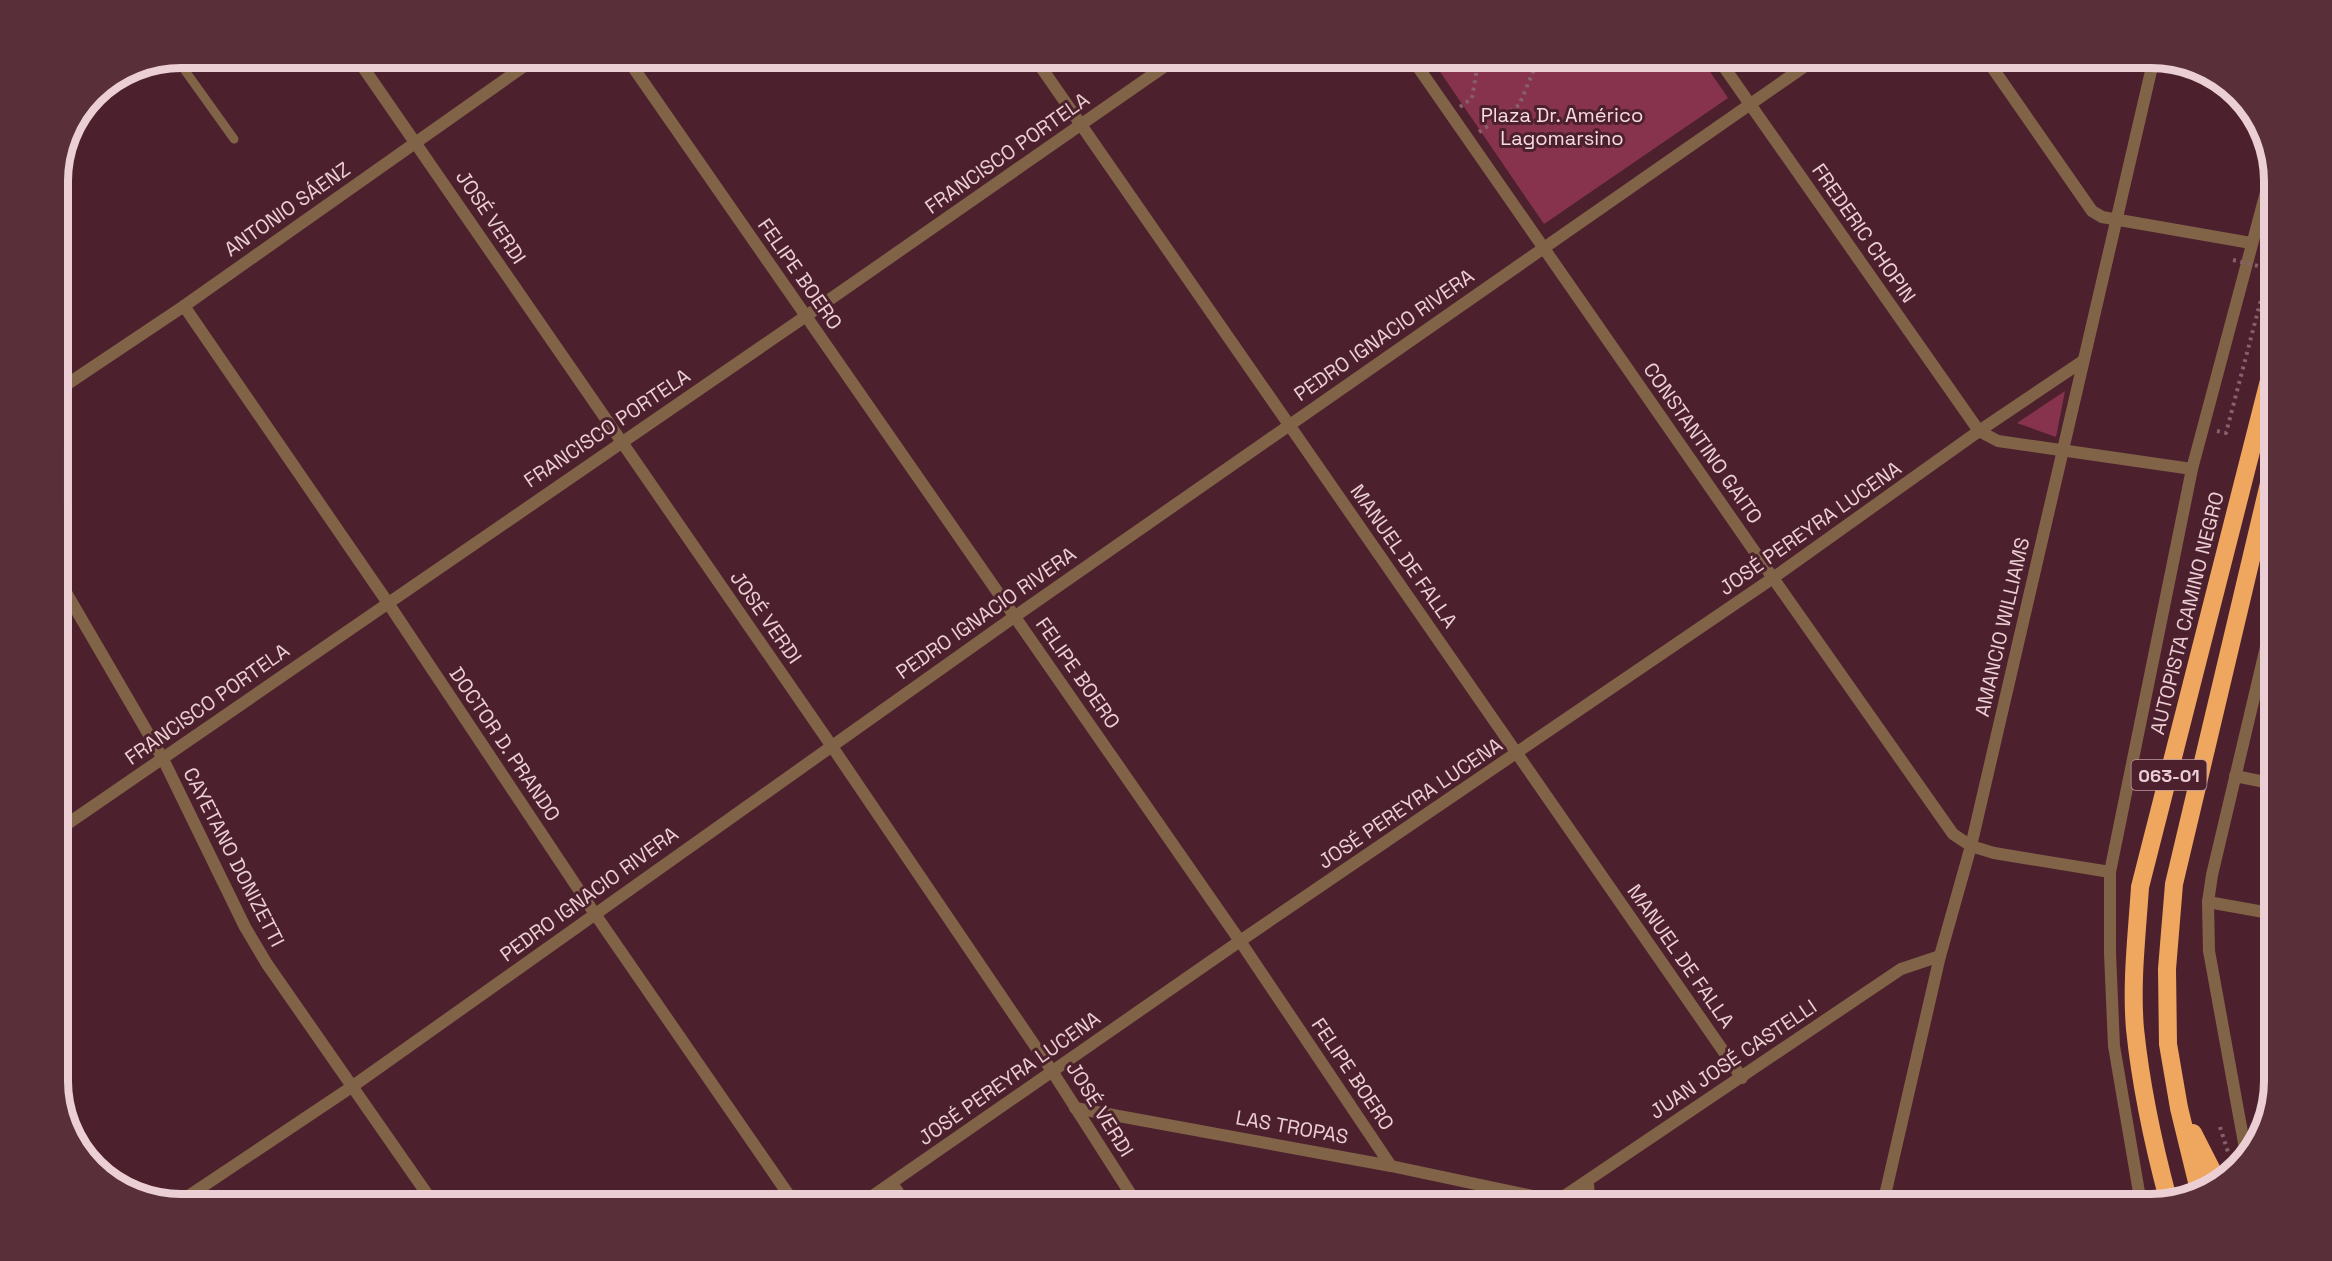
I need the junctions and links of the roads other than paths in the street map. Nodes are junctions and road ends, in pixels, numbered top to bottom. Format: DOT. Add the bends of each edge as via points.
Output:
graph roads {
  1 [pos="183,68"];
  2 [pos="364,68"];
  3 [pos="521,68"];
  4 [pos="634,68"];
  5 [pos="1041,68"];
  6 [pos="1163,68"];
  7 [pos="1419,68"];
  8 [pos="1725,68"];
  9 [pos="1802,68"];
  10 [pos="1993,68"];
  11 [pos="2152,68"];
  12 [pos="1750,103"];
  13 [pos="1081,126"];
  14 [pos="234,139"];
  15 [pos="416,142"];
  16 [pos="2264,198"];
  17 [pos="2116,218"];
  18 [pos="2251,243"];
  19 [pos="1543,247"];
  20 [pos="184,306"];
  21 [pos="806,316"];
  22 [pos="2083,361"];
  23 [pos="68,384"];
  24 [pos="2264,400"];
  25 [pos="1289,426"];
  26 [pos="1979,432"];
  27 [pos="621,442"];
  28 [pos="2064,450"];
  29 [pos="2192,469"];
  30 [pos="2264,504"];
  31 [pos="1773,578"];
  32 [pos="68,596"];
  33 [pos="388,603"];
  34 [pos="1014,616"];
  35 [pos="2264,655"];
  36 [pos="831,746"];
  37 [pos="1518,754"];
  38 [pos="163,759"];
  39 [pos="2235,776"];
  40 [pos="2264,782"];
  41 [pos="68,824"];
  42 [pos="1971,846"];
  43 [pos="2110,872"];
  44 [pos="2208,902"];
  45 [pos="2264,912"];
  46 [pos="595,914"];
  47 [pos="1240,941"];
  48 [pos="1940,956"];
  49 [pos="1052,1071"];
  50 [pos="1742,1078"];
  51 [pos="353,1086"];
  52 [pos="1075,1108"];
  53 [pos="2179,1108"];
  54 [pos="2244,1145"];
  55 [pos="1391,1166"];
  56 [pos="2214,1175"];
  57 [pos="1588,1180"];
  58 [pos="892,1183"];
  59 [pos="2198,1184"];
  60 [pos="193,1193"];
  61 [pos="426,1193"];
  62 [pos="787,1193"];
  63 [pos="877,1193"];
  64 [pos="899,1193"];
  65 [pos="1130,1193"];
  66 [pos="1511,1193"];
  67 [pos="1569,1193"];
  68 [pos="1589,1193"];
  69 [pos="1886,1193"];
  70 [pos="2139,1193"];
  71 [pos="2166,1193"];
  1 -- 14 [label="lane"];
  2 -- 15 [label="street, JOSÉ VERDI"];
  3 -- 15 [label="street, ANTONIO SÁENZ"];
  4 -- 21 [label="street, FELIPE BOERO"];
  5 -- 13 [label="street, MANUEL DE FALLA"];
  6 -- 13 [label="street, FRANCISCO PORTELA"];
  7 -- 19 [label="street, CONSTANTINO GAITO"];
  8 -- 12 [label="street, FREDERIC CHOPIN"];
  9 -- 12 [label="street, PEDRO IGNACIO RIVERA"];
  10 -- 17 [label="street" via="2092,211"];
  11 -- 17 [label="street, AMANCIO WILLIAMS"];
  12 -- 19 [label="street, PEDRO IGNACIO RIVERA"];
  12 -- 26 [label="street, FREDERIC CHOPIN"];
  13 -- 21 [label="street, FRANCISCO PORTELA"];
  13 -- 25 [label="street, MANUEL DE FALLA"];
  15 -- 20 [label="street, ANTONIO SÁENZ"];
  15 -- 27 [label="street, JOSÉ VERDI"];
  16 -- 18 [label="street"];
  17 -- 18 [label="street"];
  17 -- 22 [label="street, AMANCIO WILLIAMS"];
  18 -- 29 [label="street"];
  19 -- 25 [label="street, PEDRO IGNACIO RIVERA"];
  19 -- 31 [label="street, CONSTANTINO GAITO"];
  20 -- 23 [label="street, ANTONIO SÁENZ"];
  20 -- 33 [label="street, DOCTOR D. PRANDO"];
  21 -- 27 [label="street, FRANCISCO PORTELA"];
  21 -- 34 [label="street, FELIPE BOERO"];
  22 -- 26 [label="street, JOSÉ PEREYRA LUCENA"];
  22 -- 28 [label="street, AMANCIO WILLIAMS"];
  24 -- 71 [label="highway, AUTOPISTA CAMINO NEGRO / 063-01" via="2140,887 2135,1028 2150,1133"];
  25 -- 34 [label="street, PEDRO IGNACIO RIVERA"];
  25 -- 37 [label="street, MANUEL DE FALLA"];
  26 -- 28 [label="street" via="1998,441"];
  26 -- 31 [label="street, JOSÉ PEREYRA LUCENA"];
  27 -- 33 [label="street, FRANCISCO PORTELA"];
  27 -- 36 [label="street, JOSÉ VERDI"];
  28 -- 29 [label="street"];
  28 -- 42 [label="street, AMANCIO WILLIAMS"];
  29 -- 43 [label="street"];
  30 -- 53 [label="highway, 063-01" via="2174,884 2167,969 2168,1044"];
  31 -- 37 [label="street, JOSÉ PEREYRA LUCENA"];
  31 -- 42 [label="street, CONSTANTINO GAITO" via="1953,834"];
  32 -- 38 [label="street, CAYETANO DONIZETTI"];
  33 -- 38 [label="street, FRANCISCO PORTELA"];
  33 -- 46 [label="street, DOCTOR D. PRANDO"];
  34 -- 36 [label="street, PEDRO IGNACIO RIVERA"];
  34 -- 47 [label="street, FELIPE BOERO"];
  35 -- 39 [label="street"];
  36 -- 46 [label="street, PEDRO IGNACIO RIVERA"];
  36 -- 49 [label="street, JOSÉ VERDI"];
  37 -- 47 [label="street, JOSÉ PEREYRA LUCENA"];
  37 -- 50 [label="street, MANUEL DE FALLA"];
  38 -- 41 [label="street, FRANCISCO PORTELA"];
  38 -- 51 [label="street, CAYETANO DONIZETTI" via="245,927"];
  39 -- 40 [label="street"];
  39 -- 44 [label="street"];
  42 -- 43 [label="street, CONSTANTINO GAITO"];
  42 -- 48 [label="street, AMANCIO WILLIAMS"];
  43 -- 70 [label="street" via="2114,1046"];
  44 -- 45 [label="street"];
  44 -- 54 [label="street" via="2209,951"];
  46 -- 51 [label="street, PEDRO IGNACIO RIVERA"];
  46 -- 62 [label="street, DOCTOR D. PRANDO"];
  47 -- 49 [label="street, JOSÉ PEREYRA LUCENA"];
  47 -- 55 [label="street, FELIPE BOERO"];
  48 -- 50 [label="street, JUAN JOSÉ CASTELLI" via="1901,969"];
  48 -- 69 [label="street, AMANCIO WILLIAMS"];
  49 -- 52 [label="street, JOSÉ VERDI"];
  49 -- 58 [label="street, JOSÉ PEREYRA LUCENA"];
  50 -- 57 [label="street, JUAN JOSÉ CASTELLI"];
  51 -- 60 [label="street, PEDRO IGNACIO RIVERA"];
  51 -- 61 [label="street, CAYETANO DONIZETTI"];
  52 -- 55 [label="street, LAS TROPAS"];
  52 -- 65 [label="street, JOSÉ VERDI"];
  53 -- 56 [label="highway"];
  53 -- 59 [label="highway, 063-01"];
  55 -- 66 [label="street, LAS TROPAS"];
  57 -- 67 [label="street, JUAN JOSÉ CASTELLI"];
  57 -- 68 [label="street"];
  58 -- 63 [label="street, JOSÉ PEREYRA LUCENA"];
  58 -- 64 [label="street"];
}
